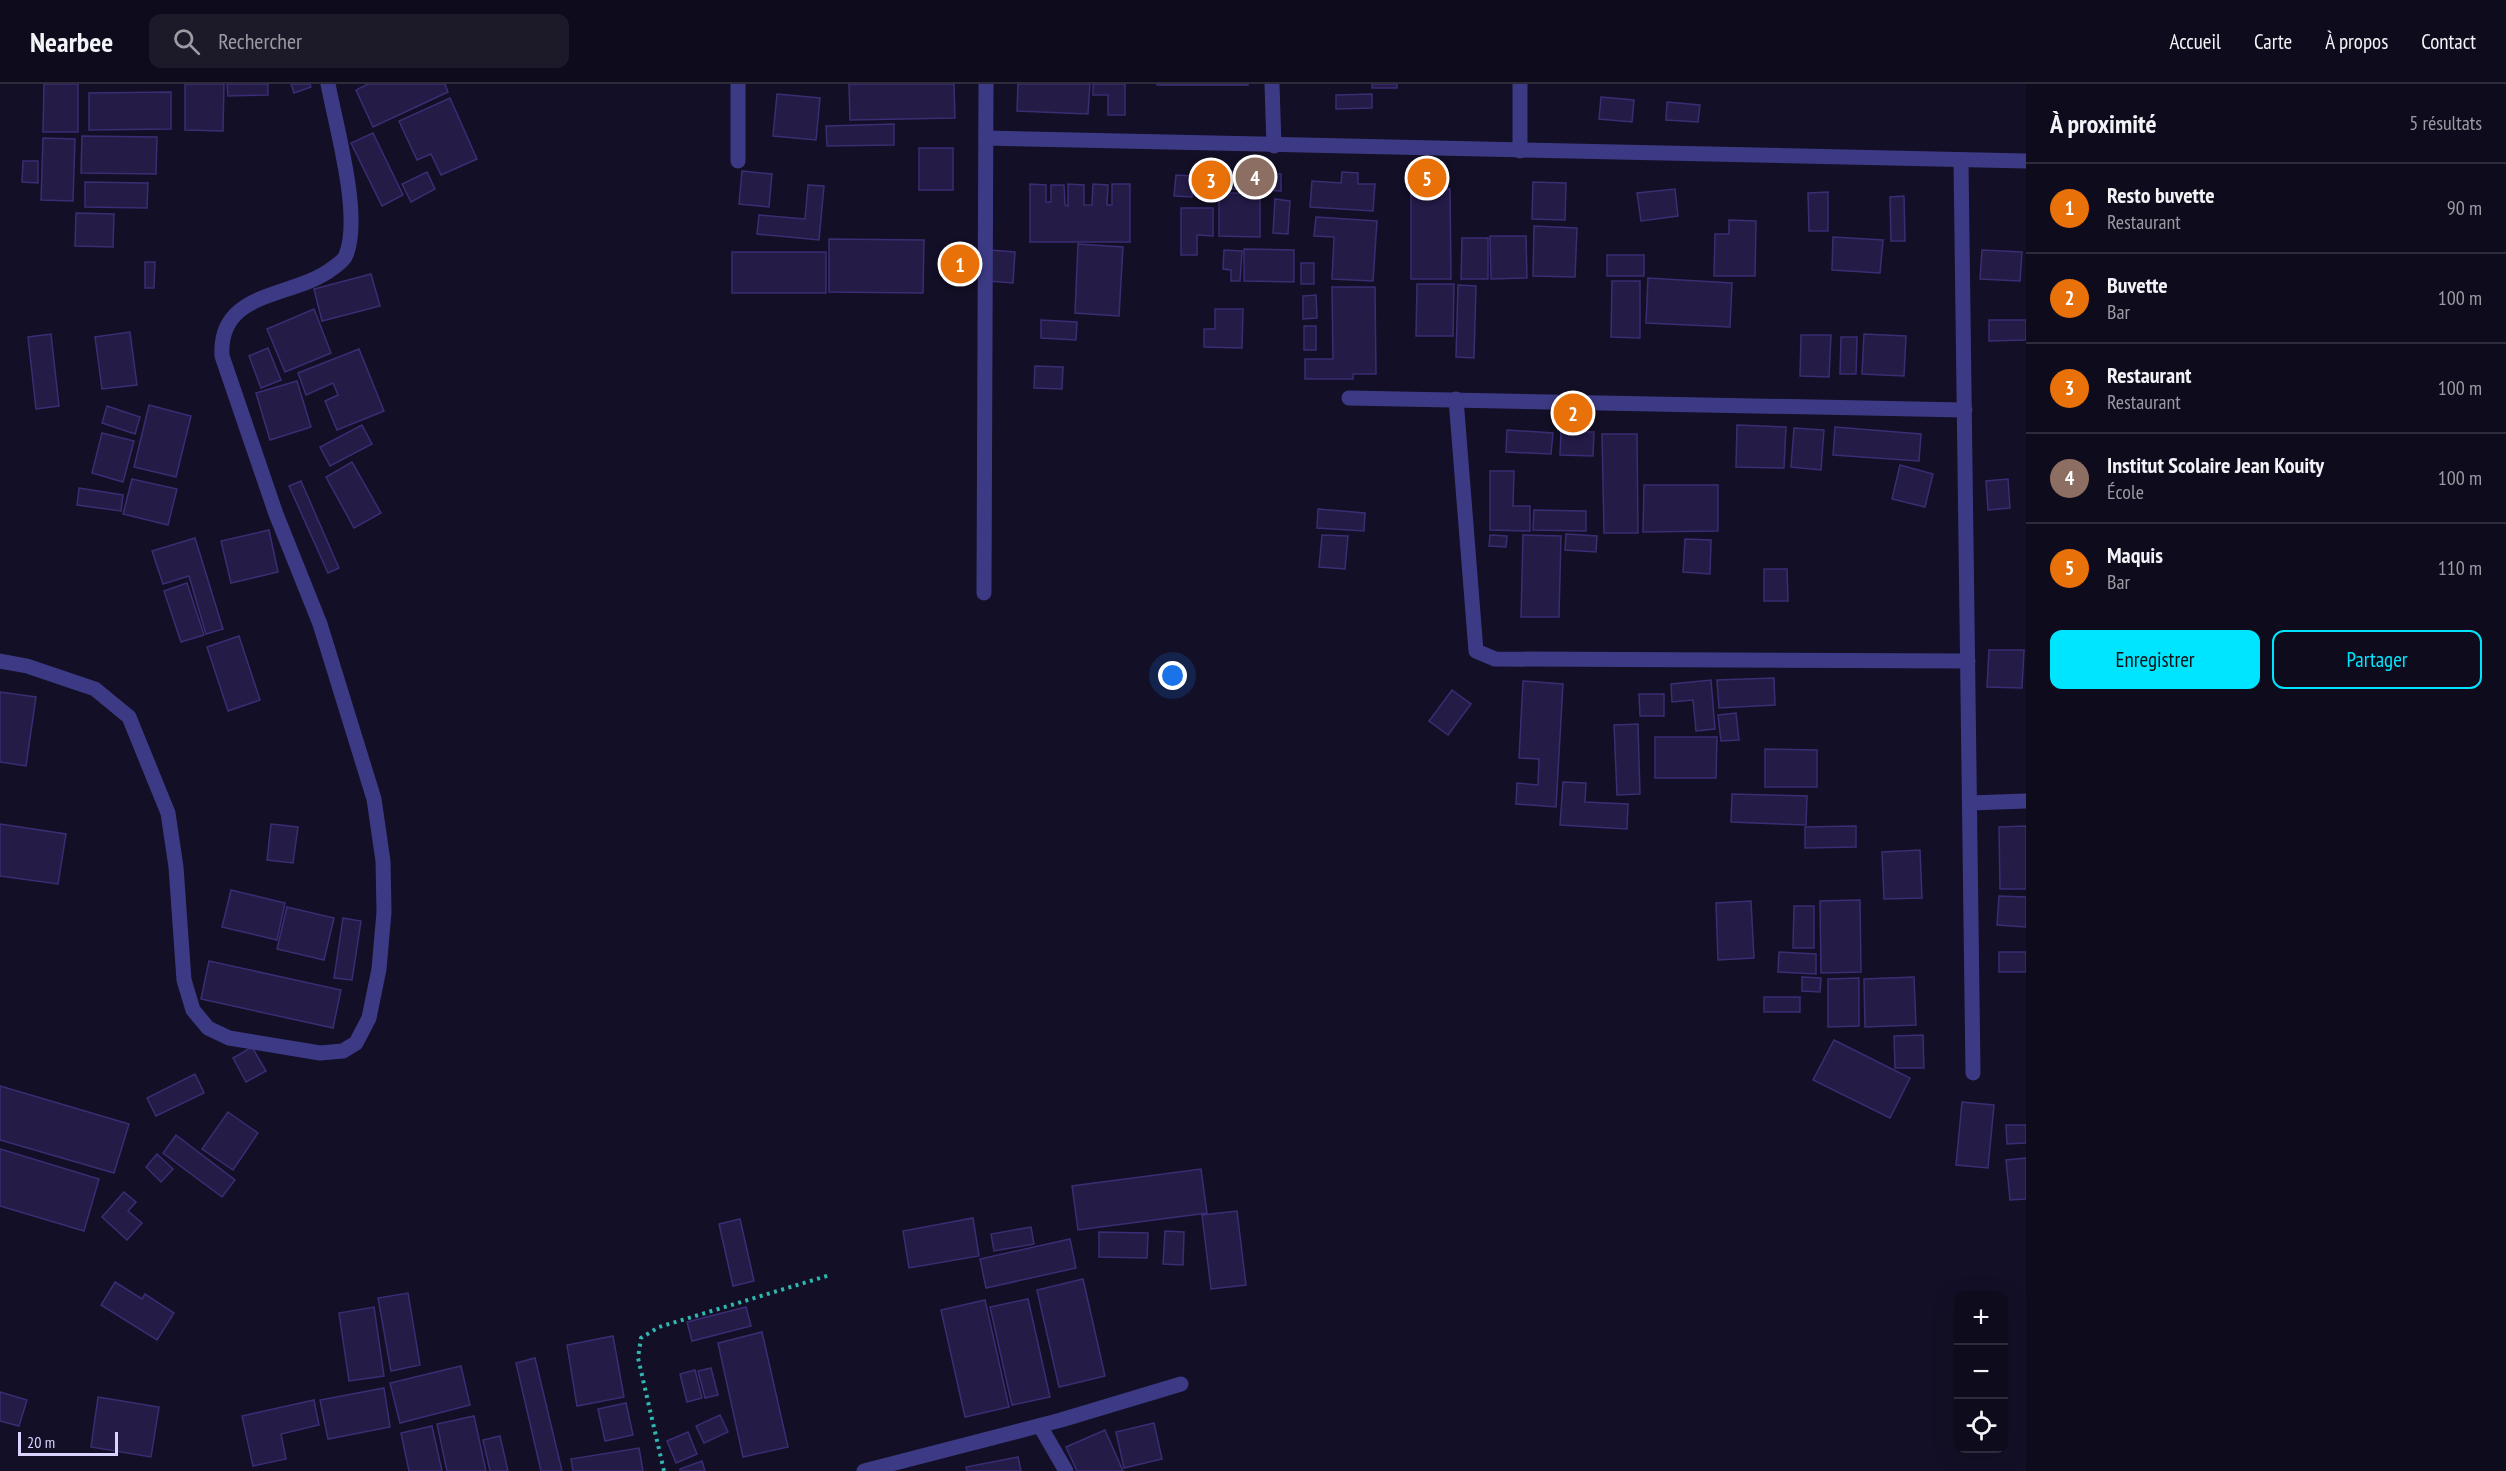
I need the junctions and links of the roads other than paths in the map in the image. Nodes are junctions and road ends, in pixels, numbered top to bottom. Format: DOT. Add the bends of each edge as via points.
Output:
graph roads {
  1 [pos="328,84"];
  2 [pos="738,84"];
  3 [pos="986,84"];
  4 [pos="1272,84"];
  5 [pos="1520,84"];
  6 [pos="986,138"];
  7 [pos="1274,146"];
  8 [pos="1520,152"];
  9 [pos="738,161"];
  10 [pos="2026,161"];
  11 [pos="1961,162"];
  12 [pos="1349,398"];
  13 [pos="1456,399"];
  14 [pos="1965,410"];
  15 [pos="984,593"];
  16 [pos="0,661"];
  17 [pos="1968,661"];
  18 [pos="2026,801"];
  19 [pos="1970,803"];
  20 [pos="1973,1073"];
  21 [pos="1181,1384"];
  22 [pos="1040,1426"];
  23 [pos="864,1471"];
  24 [pos="1066,1471"];
  1 -- 16 [label="street" via="351,207 346,258 328,272 243,308 226,322 221,340 222,356 276,514 320,624 374,800 383,861 384,912 379,969 369,1018 356,1043 343,1051 320,1053 229,1038 208,1028 193,1010 184,980 168,813 129,717 94,689"];
  2 -- 9 [label="street"];
  3 -- 6 [label="street"];
  4 -- 7 [label="street"];
  5 -- 8 [label="street"];
  6 -- 7 [label="street"];
  6 -- 15 [label="street"];
  7 -- 8 [label="street"];
  8 -- 11 [label="street"];
  10 -- 11 [label="street"];
  11 -- 14 [label="street"];
  12 -- 13 [label="street"];
  13 -- 14 [label="street"];
  13 -- 17 [label="street" via="1476,651 1495,659"];
  14 -- 17 [label="street"];
  17 -- 19 [label="street"];
  18 -- 19 [label="street"];
  19 -- 20 [label="street"];
  21 -- 22 [label="street"];
  22 -- 23 [label="street"];
  22 -- 24 [label="street"];
}
